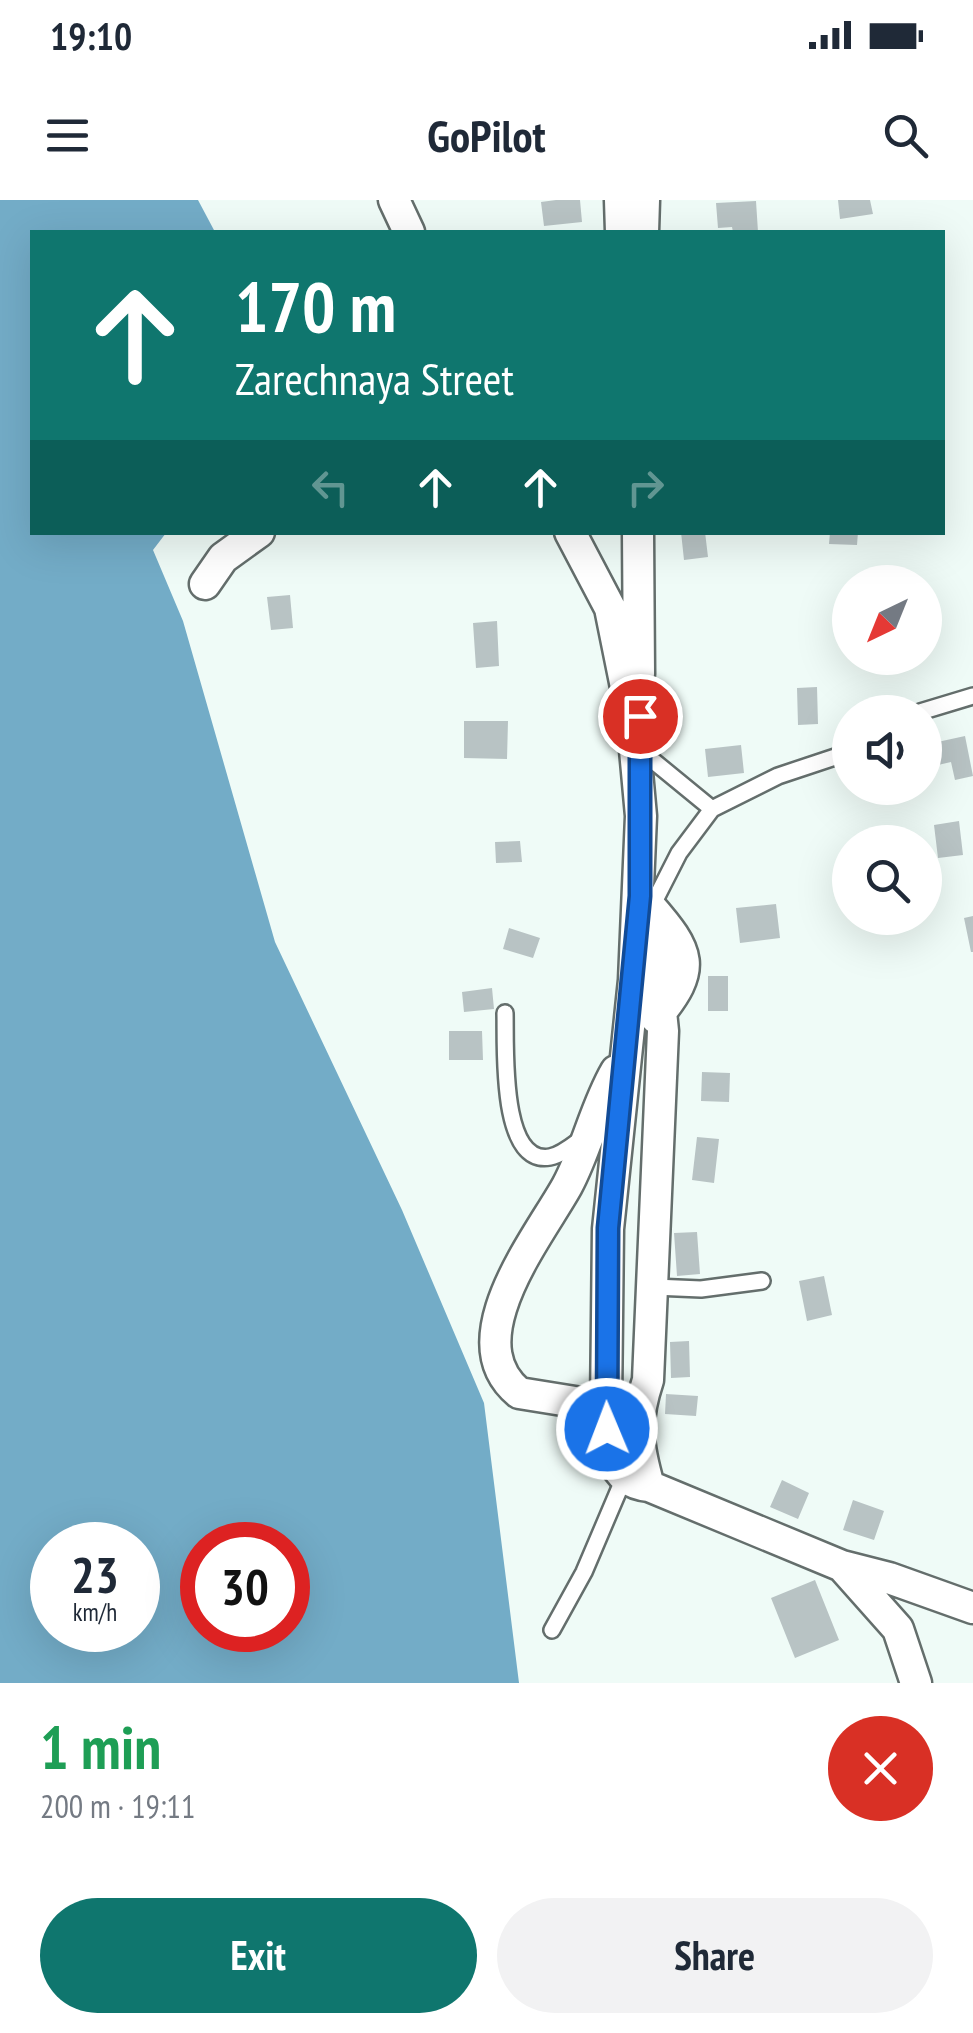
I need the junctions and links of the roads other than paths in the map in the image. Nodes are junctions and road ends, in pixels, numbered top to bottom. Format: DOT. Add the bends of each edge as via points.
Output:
graph roads {
  1 [pos="394,200"];
  2 [pos="620,200"];
  3 [pos="644,200"];
  4 [pos="408,230"];
  5 [pos="621,230"];
  6 [pos="642,230"];
  7 [pos="255,535"];
  8 [pos="572,535"];
  9 [pos="634,535"];
  10 [pos="205,584"];
  11 [pos="973,696"];
  12 [pos="942,705"];
  13 [pos="640,750"];
  14 [pos="832,758"];
  15 [pos="712,810"];
  16 [pos="641,816"];
  17 [pos="645,902"];
  18 [pos="661,1012"];
  19 [pos="505,1013"];
  20 [pos="626,1053"];
  21 [pos="589,1133"];
  22 [pos="762,1281"];
  23 [pos="654,1287"];
  24 [pos="606,1407"];
  25 [pos="636,1482"];
  26 [pos="842,1566"];
  27 [pos="973,1608"];
  28 [pos="552,1630"];
  29 [pos="916,1683"];
  1 -- 4 [label="street"];
  2 -- 5 [label="street"];
  3 -- 6 [label="street"];
  7 -- 10 [label="street" via="223,558"];
  8 -- 16 [label="street" via="610,608 632,717"];
  9 -- 13 [label="street"];
  11 -- 12 [label="lane"];
  13 -- 15 [label="lane"];
  13 -- 16 [label="street"];
  14 -- 15 [label="lane"];
  15 -- 17 [label="lane"];
  16 -- 17 [label="street"];
  17 -- 18 [label="street"];
  17 -- 20 [label="street"];
  18 -- 20 [label="street"];
  18 -- 23 [label="street"];
  19 -- 21 [label="lane" via="510,1110 524,1146 548,1158"];
  20 -- 21 [label="street"];
  20 -- 24 [label="street" via="608,1228"];
  21 -- 24 [label="street" via="568,1184 520,1264 494,1328 494,1348 499,1369 519,1394"];
  22 -- 23 [label="lane"];
  23 -- 25 [label="street"];
  24 -- 25 [label="street" via="614,1456"];
  25 -- 26 [label="street"];
  25 -- 28 [label="lane"];
  26 -- 27 [label="street"];
  26 -- 29 [label="street" via="898,1629"];
}
